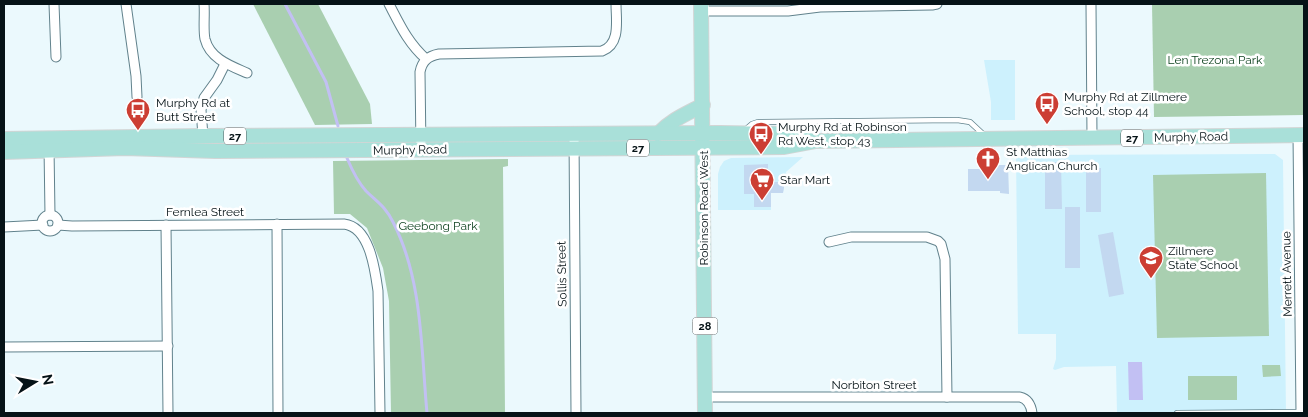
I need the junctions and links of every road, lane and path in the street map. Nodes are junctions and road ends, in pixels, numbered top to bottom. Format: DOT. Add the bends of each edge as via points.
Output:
graph roads {
  1 [pos="54,4"];
  2 [pos="126,4"];
  3 [pos="204,4"];
  4 [pos="389,4"];
  5 [pos="616,4"];
  6 [pos="937,4"];
  7 [pos="1091,4"];
  8 [pos="702,8"];
  9 [pos="56,57"];
  10 [pos="426,59"];
  11 [pos="226,64"];
  12 [pos="247,73"];
  13 [pos="136,97"];
  14 [pos="703,105"];
  15 [pos="742,133"];
  16 [pos="658,134"];
  17 [pos="420,135"];
  18 [pos="1301,135"];
  19 [pos="203,136"];
  20 [pos="1092,138"];
  21 [pos="4,139"];
  22 [pos="703,140"];
  23 [pos="988,140"];
  24 [pos="816,141"];
  25 [pos="573,142"];
  26 [pos="49,145"];
  27 [pos="421,150"];
  28 [pos="4,152"];
  29 [pos="50,215"];
  30 [pos="277,224"];
  31 [pos="43,225"];
  32 [pos="58,225"];
  33 [pos="166,225"];
  34 [pos="4,227"];
  35 [pos="829,242"];
  36 [pos="1302,269"];
  37 [pos="168,346"];
  38 [pos="4,347"];
  39 [pos="705,397"];
  40 [pos="947,397"];
  41 [pos="168,413"];
  42 [pos="278,413"];
  43 [pos="380,413"];
  44 [pos="576,413"];
  45 [pos="706,413"];
  46 [pos="1032,413"];
  47 [pos="1177,413"];
  48 [pos="1301,413"];
  1 -- 9 [label="street"];
  2 -- 13 [label="street"];
  3 -- 11 [label="street" via="205,40 215,57"];
  4 -- 10 [label="street" via="410,43"];
  5 -- 10 [label="street" via="614,40 602,51 439,54"];
  6 -- 8 [label="street" via="788,11"];
  7 -- 20 [label="street"];
  8 -- 14 [label="main road, Robinson Road West / 28"];
  10 -- 17 [label="street" via="420,72"];
  11 -- 12 [label="street"];
  11 -- 19 [label="street" via="204,98"];
  14 -- 16 [label="main road" via="668,123"];
  14 -- 22 [label="main road, Robinson Road West / 28"];
  15 -- 22 [label="main road, Murphy Road / 27"];
  15 -- 23 [label="lane, Murphy Road" via="758,122 957,120 970,122"];
  15 -- 24 [label="main road, Murphy Road / 27" via="788,134"];
  16 -- 22 [label="main road, Murphy Road / 27"];
  16 -- 25 [label="main road, Murphy Road / 27"];
  17 -- 19 [label="main road, Murphy Road / 27"];
  17 -- 25 [label="main road, Murphy Road / 27"];
  17 -- 27 [label="street"];
  18 -- 20 [label="main road, Murphy Road / 27"];
  18 -- 36 [label="street, Merrett Avenue"];
  19 -- 26 [label="main road, Murphy Road / 27"];
  20 -- 23 [label="main road, Murphy Road / 27"];
  21 -- 26 [label="main road, Murphy Road / 27"];
  22 -- 24 [label="main road, Murphy Road / 27" via="784,147"];
  22 -- 25 [label="main road, Murphy Road / 27"];
  22 -- 39 [label="main road, Robinson Road West / 28"];
  23 -- 24 [label="main road, Murphy Road / 27"];
  25 -- 27 [label="main road, Murphy Road / 27"];
  25 -- 44 [label="street, Sollis Street"];
  26 -- 27 [label="main road, Murphy Road / 27" via="215,151"];
  26 -- 28 [label="main road, Murphy Road / 27"];
  26 -- 29 [label="street"];
  29 -- 31 [label="street" via="44,218"];
  29 -- 32 [label="street" via="56,218"];
  30 -- 33 [label="street, Fernlea Street"];
  30 -- 42 [label="street"];
  30 -- 43 [label="street, Fernlea Street" via="352,225 360,231 376,274 378,291"];
  31 -- 32 [label="street" via="51,231"];
  31 -- 34 [label="street"];
  32 -- 33 [label="street, Fernlea Street"];
  33 -- 37 [label="street"];
  35 -- 40 [label="street" via="851,237 920,236 934,238 941,244 945,259"];
  36 -- 48 [label="street, Merrett Avenue"];
  37 -- 38 [label="street"];
  37 -- 41 [label="street"];
  39 -- 40 [label="street, Norbiton Street"];
  39 -- 45 [label="main road, Robinson Road West / 28"];
  40 -- 46 [label="street, Norbiton Street" via="1020,397 1029,403"];
  47 -- 48 [label="lane"];
}
